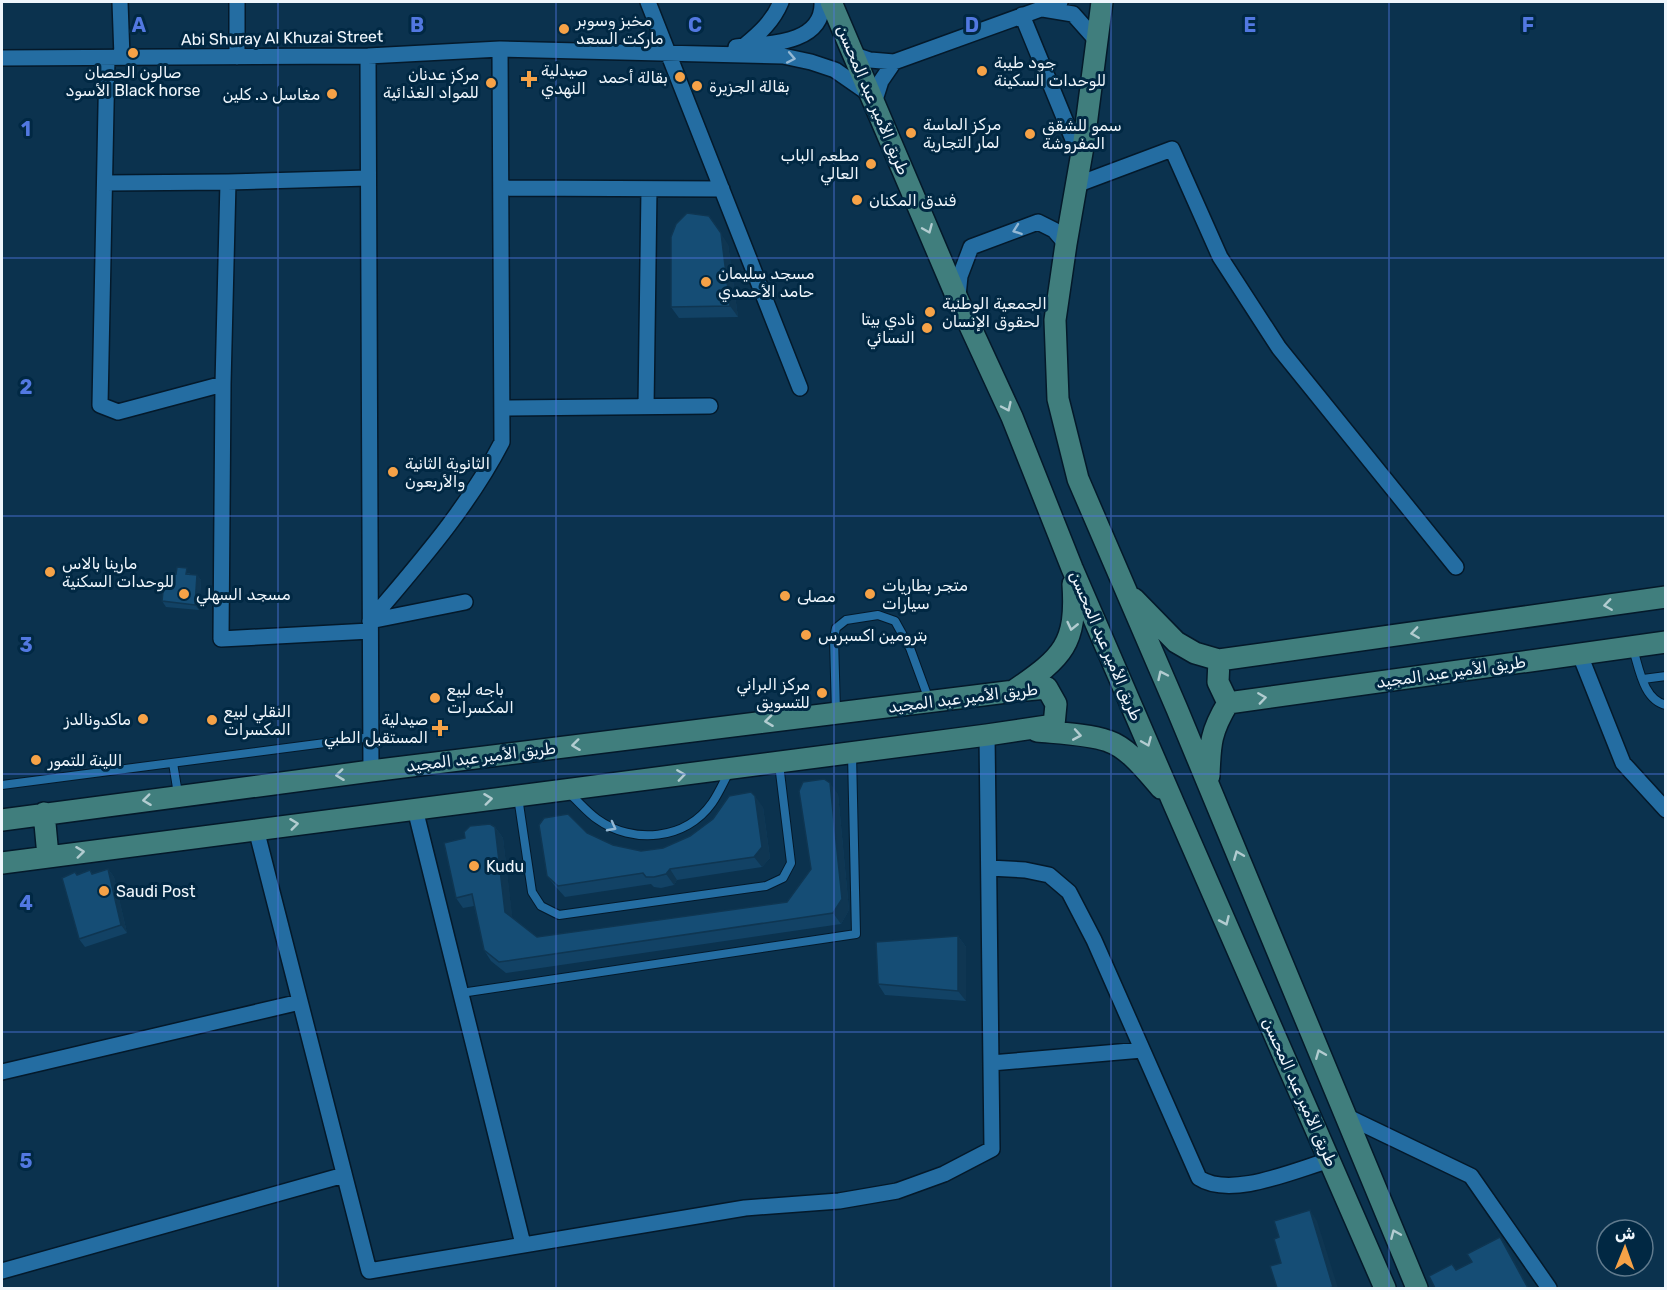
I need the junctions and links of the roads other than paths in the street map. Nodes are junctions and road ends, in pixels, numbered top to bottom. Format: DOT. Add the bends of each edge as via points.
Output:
graph roads {
  1 [pos="120,2"];
  2 [pos="237,2"];
  3 [pos="648,2"];
  4 [pos="781,2"];
  5 [pos="822,2"];
  6 [pos="831,2"];
  7 [pos="1060,2"];
  8 [pos="1102,2"];
  9 [pos="1040,9"];
  10 [pos="1022,15"];
  11 [pos="1097,41"];
  12 [pos="744,46"];
  13 [pos="500,49"];
  14 [pos="670,54"];
  15 [pos="852,54"];
  16 [pos="368,56"];
  17 [pos="237,57"];
  18 [pos="2,58"];
  19 [pos="114,58"];
  20 [pos="894,62"];
  21 [pos="873,99"];
  22 [pos="1081,159"];
  23 [pos="368,178"];
  24 [pos="228,182"];
  25 [pos="105,183"];
  26 [pos="1076,185"];
  27 [pos="501,188"];
  28 [pos="649,189"];
  29 [pos="722,189"];
  30 [pos="1066,244"];
  31 [pos="958,300"];
  32 [pos="223,384"];
  33 [pos="800,388"];
  34 [pos="646,406"];
  35 [pos="710,406"];
  36 [pos="502,408"];
  37 [pos="1456,567"];
  38 [pos="1072,568"];
  39 [pos="1125,589"];
  40 [pos="1665,597"];
  41 [pos="465,602"];
  42 [pos="370,626"];
  43 [pos="1665,642"];
  44 [pos="1632,647"];
  45 [pos="1580,655"];
  46 [pos="1219,660"];
  47 [pos="1665,676"];
  48 [pos="1643,679"];
  49 [pos="1015,691"];
  50 [pos="930,701"];
  51 [pos="1228,703"];
  52 [pos="1665,705"];
  53 [pos="836,713"];
  54 [pos="1019,730"];
  55 [pos="987,735"];
  56 [pos="371,737"];
  57 [pos="852,752"];
  58 [pos="779,762"];
  59 [pos="173,763"];
  60 [pos="732,768"];
  61 [pos="371,771"];
  62 [pos="2,785"];
  63 [pos="1209,785"];
  64 [pos="567,790"];
  65 [pos="518,795"];
  66 [pos="178,796"];
  67 [pos="1173,802"];
  68 [pos="415,808"];
  69 [pos="1665,810"];
  70 [pos="44,813"];
  71 [pos="2,820"];
  72 [pos="256,829"];
  73 [pos="48,856"];
  74 [pos="2,863"];
  75 [pos="989,868"];
  76 [pos="461,993"];
  77 [pos="300,1002"];
  78 [pos="1143,1050"];
  79 [pos="991,1063"];
  80 [pos="2,1072"];
  81 [pos="1346,1116"];
  82 [pos="1330,1160"];
  83 [pos="344,1175"];
  84 [pos="523,1244"];
  85 [pos="2,1271"];
  86 [pos="1385,1288"];
  87 [pos="1418,1288"];
  88 [pos="1549,1288"];
  1 -- 19 [label="street"];
  2 -- 17 [label="street"];
  3 -- 14 [label="street"];
  4 -- 12 [label="street" via="763,31"];
  5 -- 12 [label="street" via="815,25 800,37"];
  6 -- 15 [label="main road, طريق الأمير عبد المحسن"];
  7 -- 9 [label="street"];
  8 -- 11 [label="main road, طريق الأمير عبد المحسن"];
  9 -- 10 [label="street"];
  9 -- 11 [label="street" via="1073,14"];
  10 -- 20 [label="street"];
  10 -- 22 [label="street"];
  11 -- 22 [label="main road, طريق الأمير عبد المحسن"];
  12 -- 14 [label="street"];
  13 -- 14 [label="street, Abi Shuray Al Khuzai Street"];
  13 -- 16 [label="street, Abi Shuray Al Khuzai Street"];
  13 -- 27 [label="street"];
  14 -- 21 [label="street, one-way" via="783,56 802,60 835,70"];
  14 -- 29 [label="street"];
  15 -- 20 [label="street"];
  15 -- 21 [label="main road, طريق الأمير عبد المحسن"];
  16 -- 17 [label="street, Abi Shuray Al Khuzai Street"];
  16 -- 23 [label="street"];
  17 -- 19 [label="street, Abi Shuray Al Khuzai Street"];
  18 -- 19 [label="street, Abi Shuray Al Khuzai Street"];
  19 -- 25 [label="street"];
  20 -- 21 [label="street"];
  21 -- 31 [label="main road, طريق الأمير عبد المحسن, one-way"];
  22 -- 26 [label="main road, طريق الأمير عبد المحسن"];
  23 -- 24 [label="street"];
  23 -- 42 [label="street"];
  24 -- 25 [label="street"];
  24 -- 32 [label="street"];
  25 -- 32 [label="street" via="100,405 118,412"];
  26 -- 30 [label="main road, طريق الأمير عبد المحسن"];
  26 -- 37 [label="street" via="1172,149 1220,257 1279,348"];
  27 -- 28 [label="street"];
  27 -- 36 [label="street"];
  28 -- 29 [label="street"];
  28 -- 34 [label="street"];
  29 -- 33 [label="street"];
  30 -- 31 [label="street, one-way" via="1054,230 1038,222 971,247 960,276"];
  30 -- 39 [label="main road, طريق الأمير عبد المحسن" via="1054,320 1058,399 1078,479"];
  31 -- 38 [label="main road, طريق الأمير عبد المحسن, one-way" via="1012,417"];
  32 -- 42 [label="street" via="221,639"];
  34 -- 35 [label="street"];
  34 -- 36 [label="street"];
  36 -- 42 [label="street" via="502,442 489,468"];
  38 -- 49 [label="main road, one-way" via="1075,611 1070,635 1058,657"];
  38 -- 67 [label="main road, طريق الأمير عبد المحسن, one-way"];
  39 -- 46 [label="main road" via="1176,642"];
  63 -- 39 [label="main road, طريق الأمير عبد المحسن, one-way"];
  40 -- 46 [label="main road, one-way"];
  41 -- 42 [label="street"];
  42 -- 56 [label="street"];
  43 -- 44 [label="main road, طريق الأمير عبد المجيد"];
  44 -- 45 [label="main road, طريق الأمير عبد المجيد"];
  44 -- 48 [label="lane"];
  51 -- 45 [label="main road, طريق الأمير عبد المجيد, one-way"];
  45 -- 69 [label="street" via="1623,763"];
  46 -- 51 [label="main road" via="1218,682"];
  47 -- 48 [label="lane"];
  48 -- 52 [label="lane" via="1651,697"];
  49 -- 50 [label="main road, طريق الأمير عبد المجيد"];
  49 -- 54 [label="main road, طريق الأمير عبد المجيد" via="1047,688 1056,704 1054,724"];
  50 -- 53 [label="main road, طريق الأمير عبد المجيد"];
  50 -- 53 [label="lane" via="895,621 878,615 846,620 836,628"];
  51 -- 63 [label="main road" via="1210,743"];
  53 -- 61 [label="main road, طريق الأمير عبد المجيد, one-way"];
  54 -- 55 [label="main road, طريق الأمير عبد المجيد"];
  54 -- 67 [label="main road, one-way" via="1109,741 1136,759"];
  55 -- 57 [label="main road, طريق الأمير عبد المجيد"];
  55 -- 75 [label="street"];
  56 -- 59 [label="lane"];
  56 -- 61 [label="street"];
  57 -- 58 [label="main road, طريق الأمير عبد المجيد"];
  57 -- 76 [label="lane" via="856,934"];
  58 -- 60 [label="main road, طريق الأمير عبد المجيد"];
  58 -- 65 [label="lane" via="791,863 783,878 766,886 559,915 541,906 532,892"];
  59 -- 62 [label="lane"];
  59 -- 66 [label="lane"];
  64 -- 60 [label="main road, طريق الأمير عبد المجيد, one-way"];
  64 -- 60 [label="lane, one-way" via="597,819 622,832 654,836 678,831 695,820 712,804"];
  61 -- 66 [label="main road, طريق الأمير عبد المجيد, one-way"];
  81 -- 63 [label="main road, طريق الأمير عبد المحسن, one-way"];
  64 -- 65 [label="main road, طريق الأمير عبد المجيد"];
  68 -- 65 [label="main road, طريق الأمير عبد المجيد, one-way"];
  66 -- 70 [label="main road, طريق الأمير عبد المجيد, one-way"];
  67 -- 82 [label="main road, طريق الأمير عبد المحسن, one-way"];
  72 -- 68 [label="main road, طريق الأمير عبد المجيد, one-way"];
  68 -- 76 [label="street"];
  70 -- 71 [label="main road, طريق الأمير عبد المجيد"];
  70 -- 73 [label="main road"];
  73 -- 72 [label="main road, طريق الأمير عبد المجيد, one-way"];
  72 -- 77 [label="street"];
  73 -- 74 [label="main road, طريق الأمير عبد المجيد"];
  75 -- 78 [label="street" via="1049,875 1069,892"];
  75 -- 79 [label="street"];
  76 -- 84 [label="street"];
  77 -- 80 [label="street"];
  77 -- 83 [label="street"];
  78 -- 79 [label="street"];
  78 -- 82 [label="street" via="1198,1178 1222,1187 1240,1186"];
  79 -- 84 [label="street" via="992,1149 944,1174 897,1191 745,1208"];
  87 -- 81 [label="main road, طريق الأمير عبد المحسن, one-way"];
  81 -- 88 [label="street" via="1471,1176"];
  82 -- 86 [label="main road, طريق الأمير عبد المحسن"];
  83 -- 84 [label="street" via="369,1271"];
  83 -- 85 [label="street"];
}
